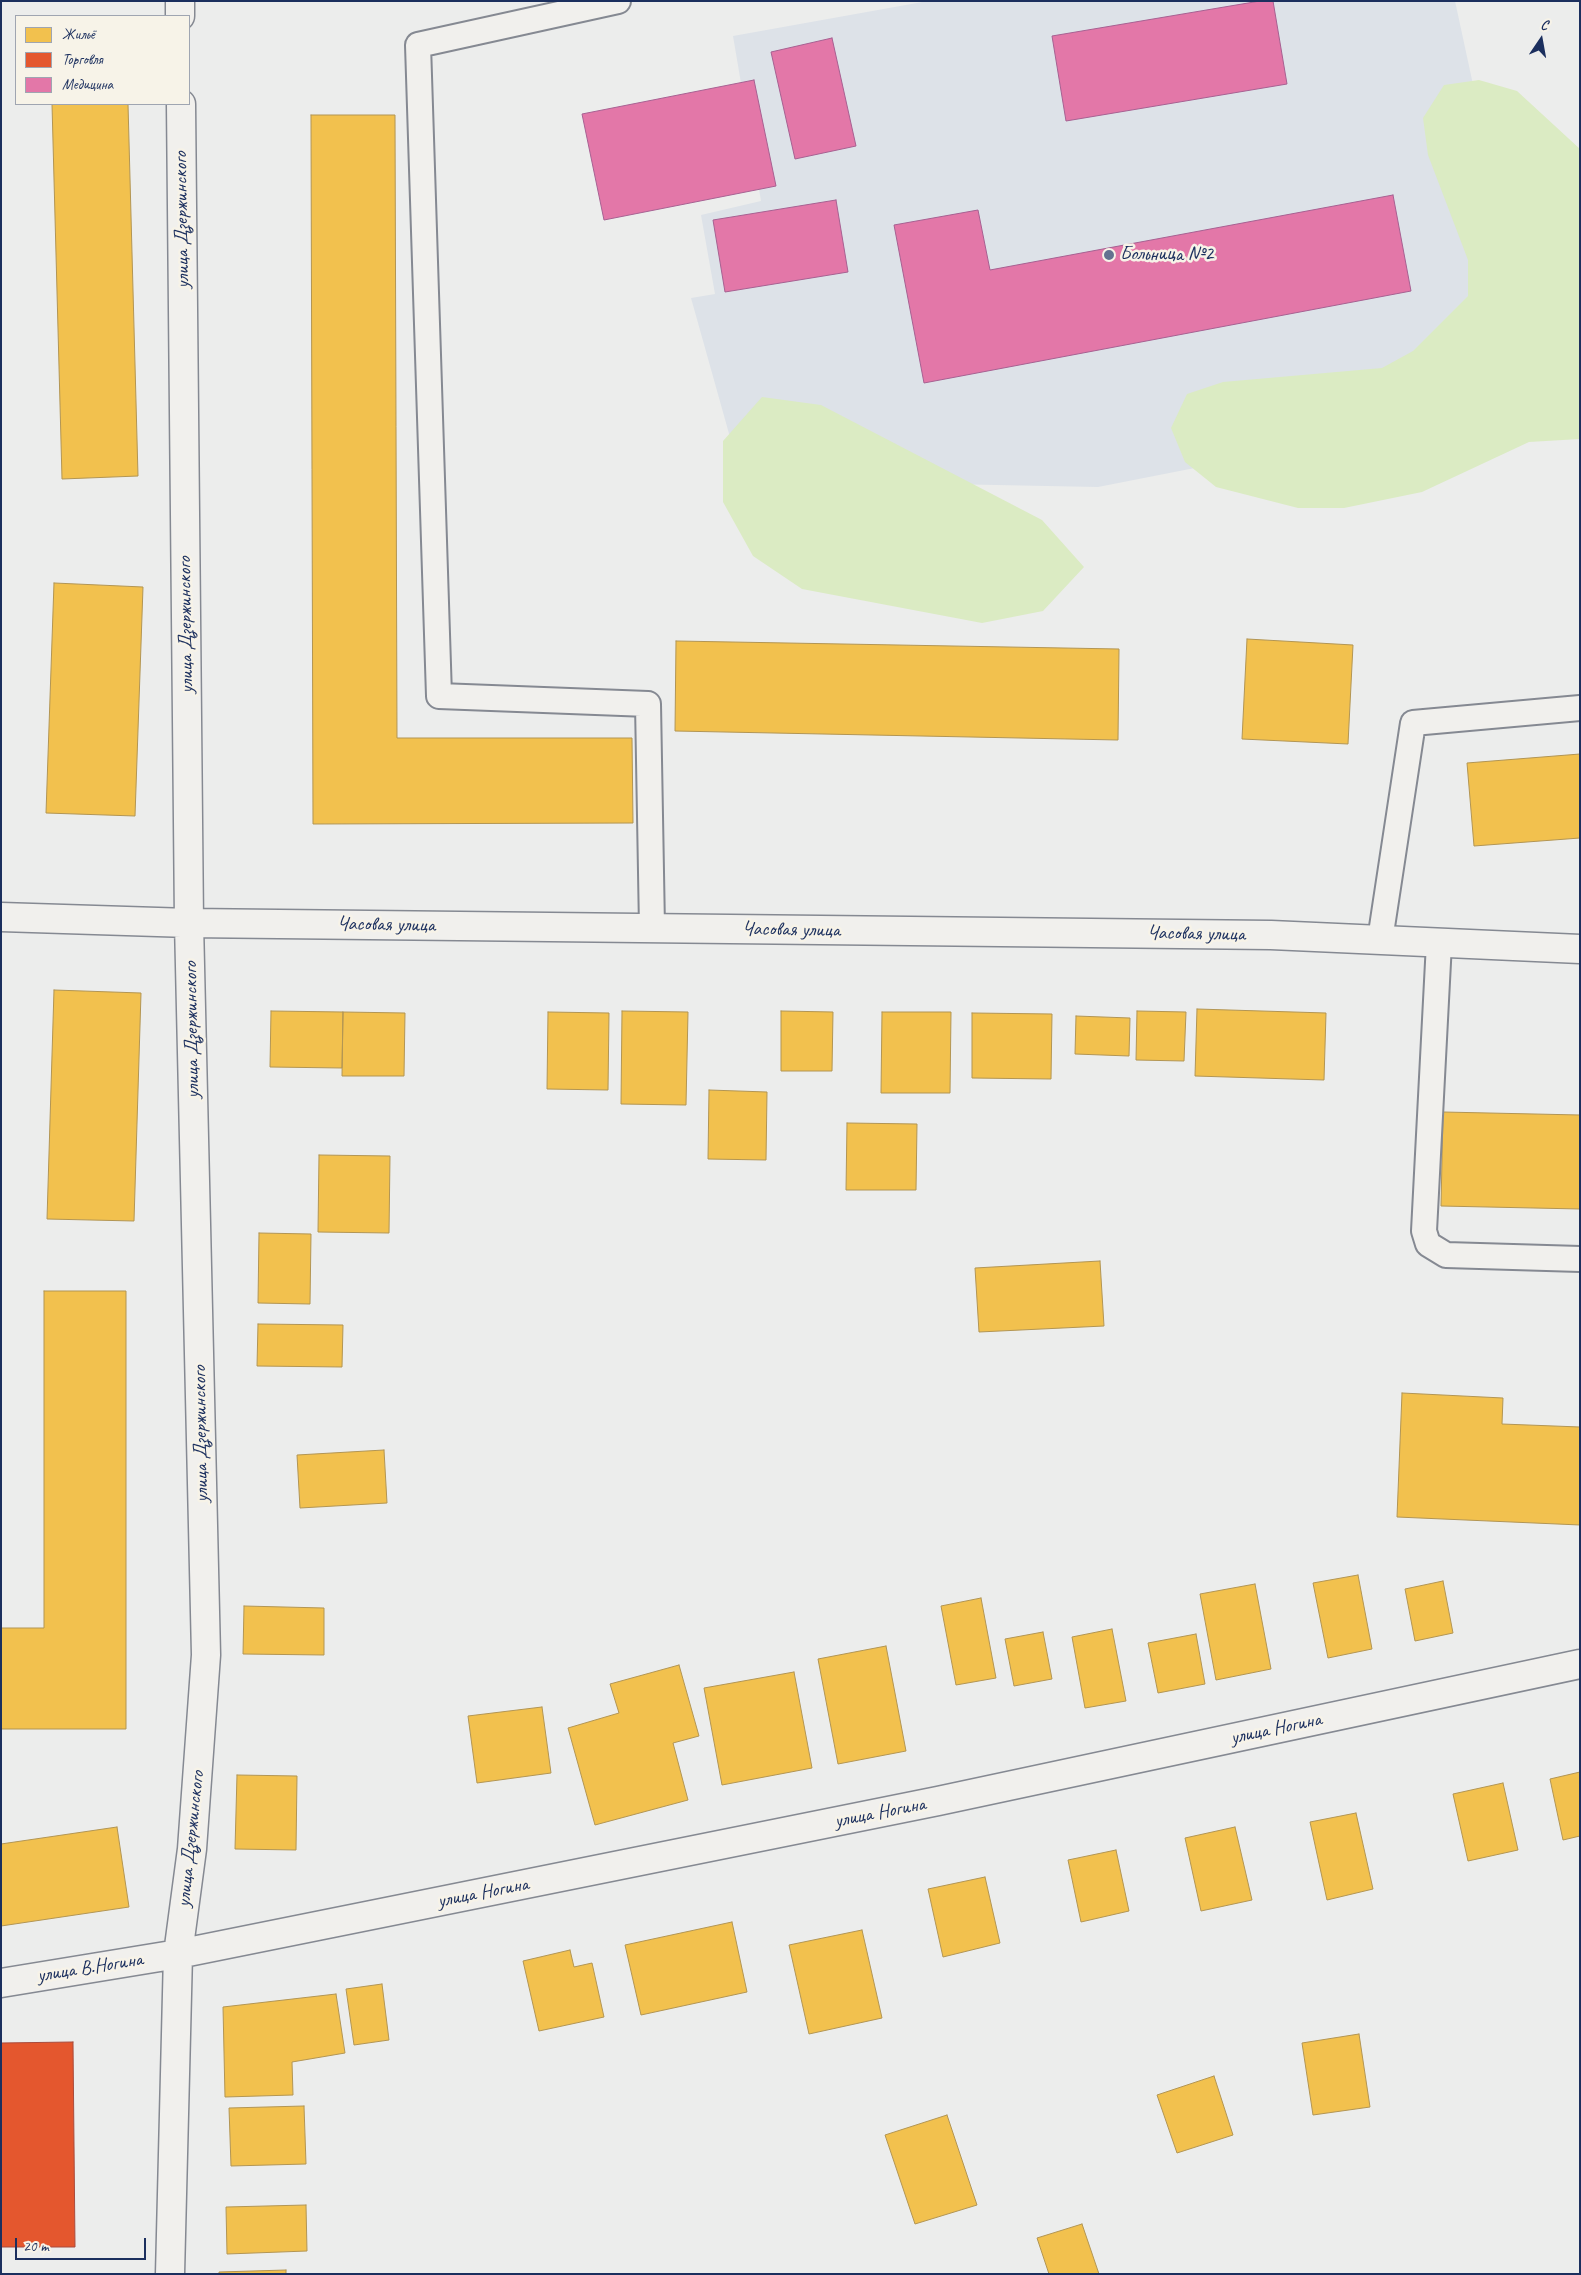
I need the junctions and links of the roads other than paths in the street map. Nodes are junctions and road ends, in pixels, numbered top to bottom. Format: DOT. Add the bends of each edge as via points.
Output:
graph roads {
  1 [pos="180,1"];
  2 [pos="618,1"];
  3 [pos="180,15"];
  4 [pos="181,105"];
  5 [pos="1580,708"];
  6 [pos="1,917"];
  7 [pos="189,923"];
  8 [pos="652,928"];
  9 [pos="1380,940"];
  10 [pos="1439,943"];
  11 [pos="1580,949"];
  12 [pos="1580,1259"];
  13 [pos="1580,1664"];
  14 [pos="178,1954"];
  15 [pos="1,1983"];
  16 [pos="170,2274"];
  1 -- 3 [label="street"];
  2 -- 8 [label="lane" via="418,45 438,696 648,704"];
  4 -- 7 [label="street, улица Дзержинского"];
  5 -- 9 [label="lane" via="1413,723"];
  6 -- 7 [label="street, Часовая улица"];
  7 -- 8 [label="street, Часовая улица"];
  7 -- 14 [label="street, улица Дзержинского" via="206,1656 192,1849"];
  8 -- 9 [label="street, Часовая улица" via="1271,935"];
  9 -- 10 [label="street, Часовая улица"];
  10 -- 11 [label="street, Часовая улица"];
  10 -- 12 [label="lane" via="1424,1231 1428,1244 1446,1254"];
  13 -- 14 [label="street, улица Ногина" via="938,1801"];
  14 -- 15 [label="street, улица В.Ногина"];
  14 -- 16 [label="street, улица Дзержинского"];
}
